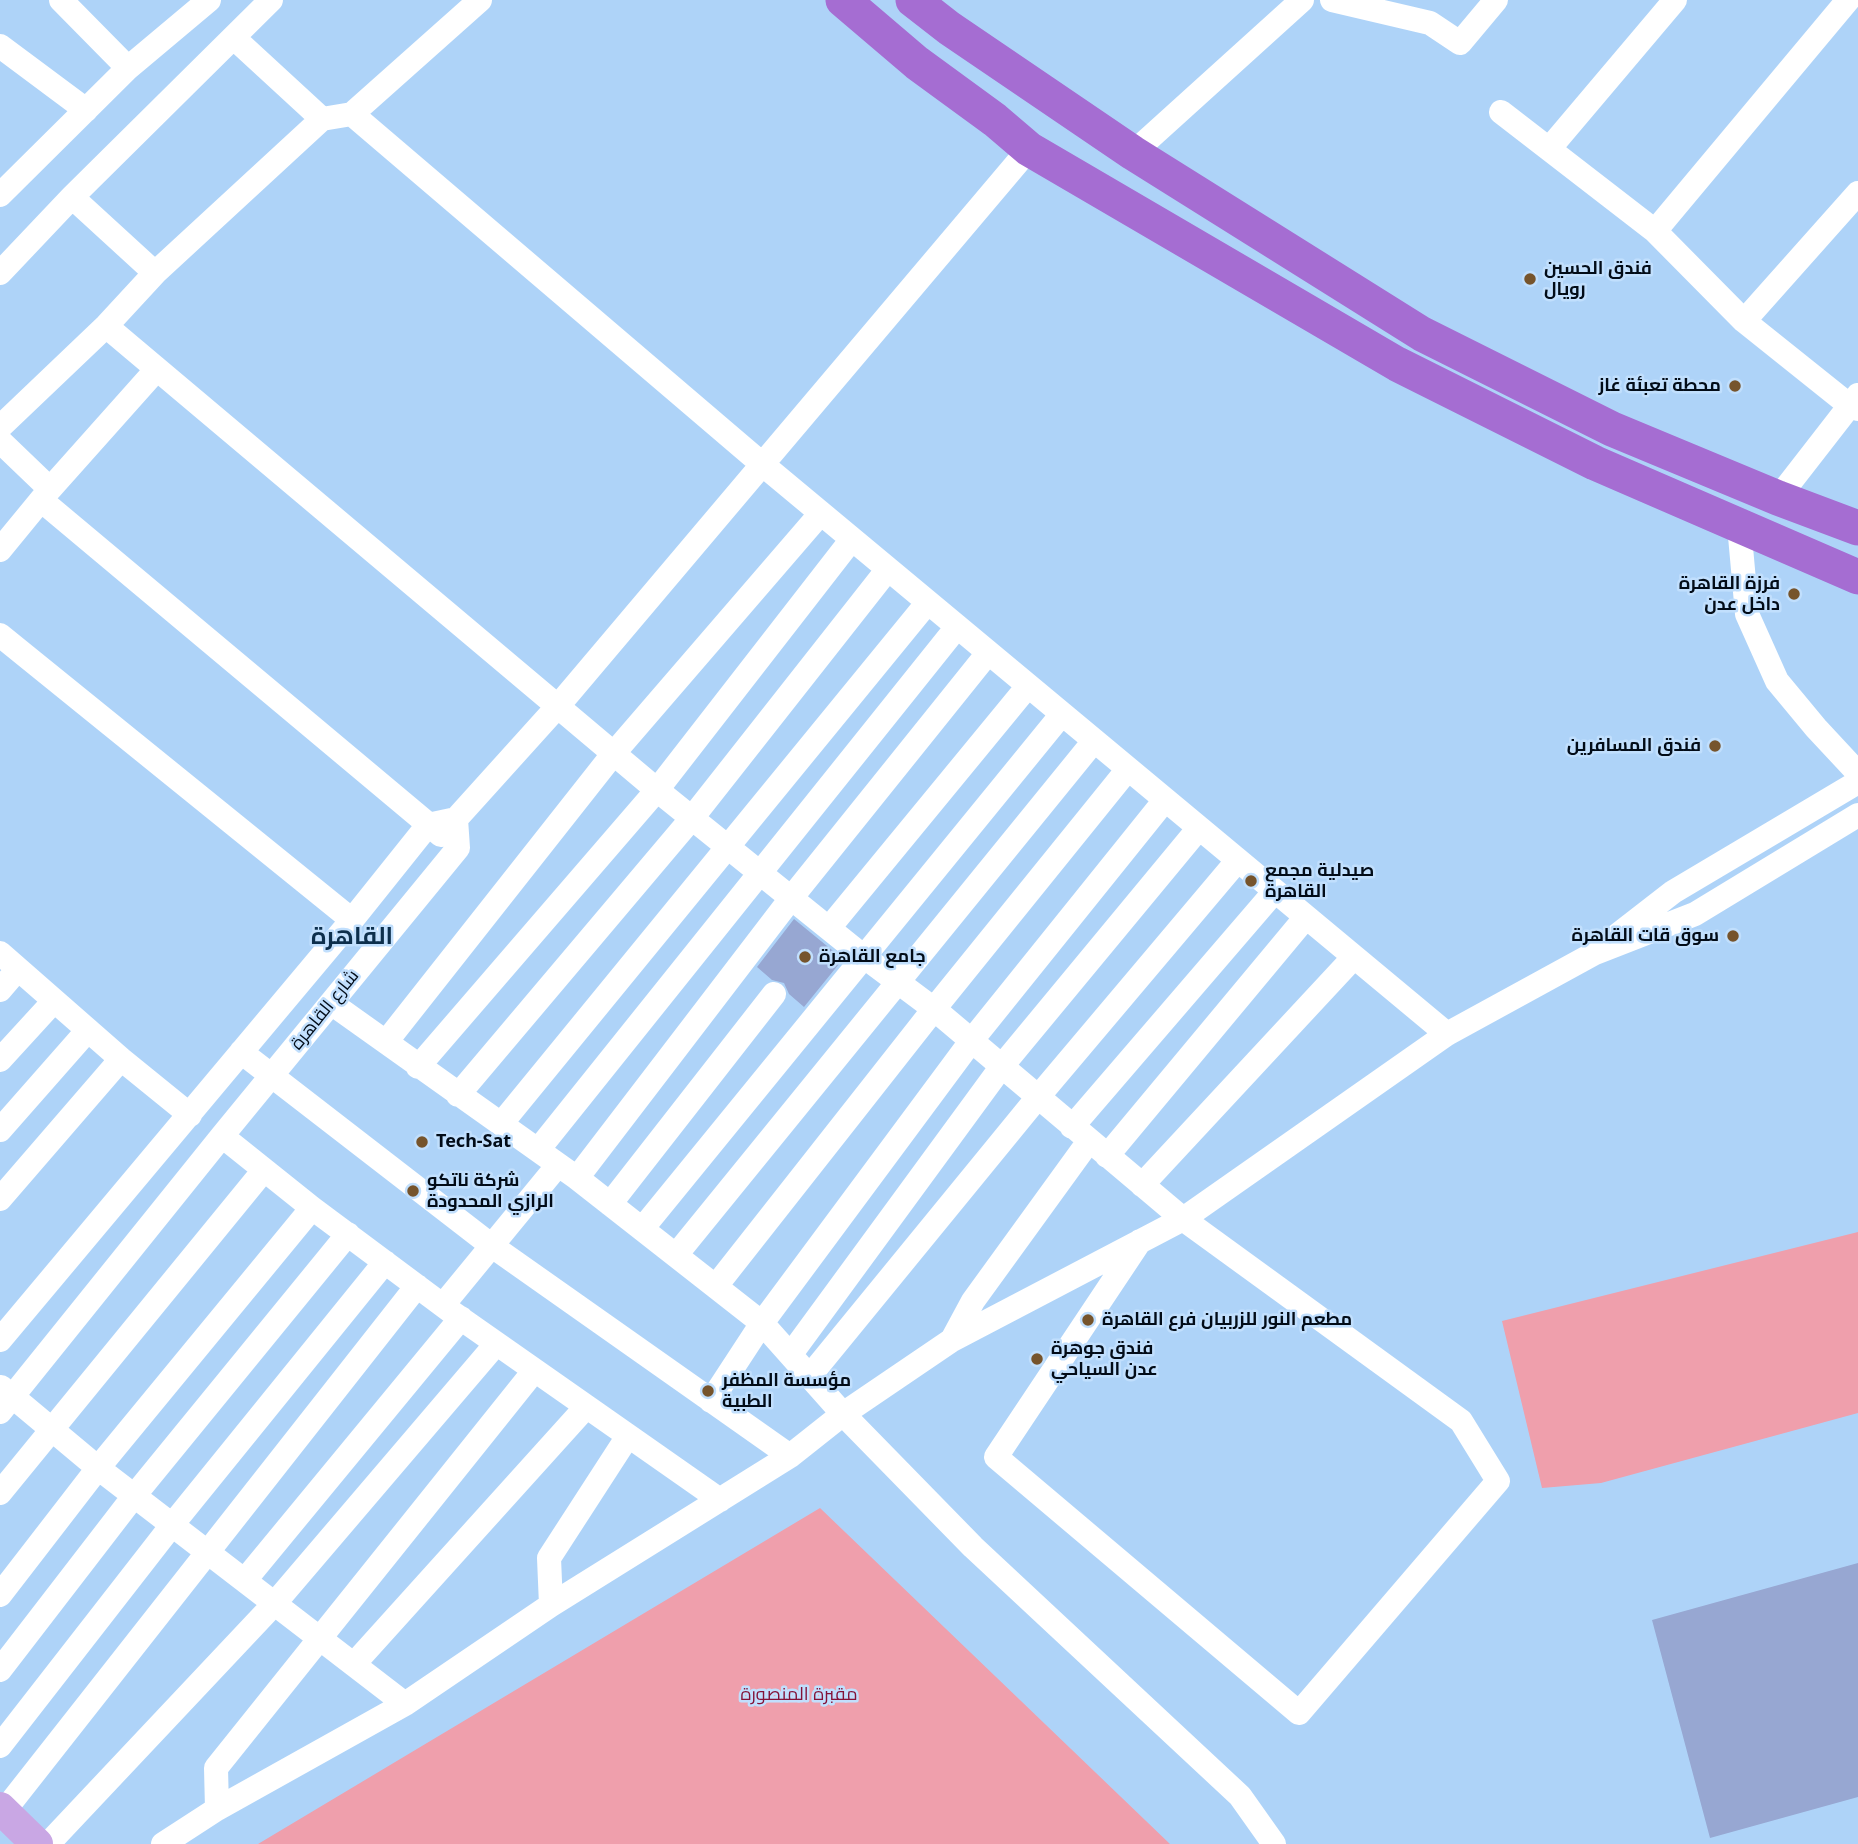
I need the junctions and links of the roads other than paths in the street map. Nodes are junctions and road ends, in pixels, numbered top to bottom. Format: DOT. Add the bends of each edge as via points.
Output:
graph roads {
  1 [pos="209,0"];
  2 [pos="271,0"];
  3 [pos="480,0"];
  4 [pos="843,0"];
  5 [pos="913,0"];
  6 [pos="1302,0"];
  7 [pos="1332,0"];
  8 [pos="1496,0"];
  9 [pos="1675,0"];
  10 [pos="1848,0"];
  11 [pos="75,4"];
  12 [pos="234,37"];
  13 [pos="0,46"];
  14 [pos="128,68"];
  15 [pos="86,110"];
  16 [pos="1501,112"];
  17 [pos="352,114"];
  18 [pos="322,119"];
  19 [pos="1029,149"];
  20 [pos="1549,149"];
  21 [pos="1133,153"];
  22 [pos="1858,193"];
  23 [pos="0,195"];
  24 [pos="72,197"];
  25 [pos="1655,231"];
  26 [pos="0,272"];
  27 [pos="155,274"];
  28 [pos="1744,321"];
  29 [pos="106,326"];
  30 [pos="157,369"];
  31 [pos="1855,403"];
  32 [pos="0,427"];
  33 [pos="0,441"];
  34 [pos="762,464"];
  35 [pos="46,495"];
  36 [pos="1779,498"];
  37 [pos="821,513"];
  38 [pos="1739,525"];
  39 [pos="1858,528"];
  40 [pos="852,539"];
  41 [pos="0,550"];
  42 [pos="888,569"];
  43 [pos="1858,577"];
  44 [pos="928,602"];
  45 [pos="957,627"];
  46 [pos="0,635"];
  47 [pos="988,653"];
  48 [pos="1028,686"];
  49 [pos="558,706"];
  50 [pos="1062,714"];
  51 [pos="1094,740"];
  52 [pos="614,753"];
  53 [pos="1128,769"];
  54 [pos="1858,773"];
  55 [pos="1858,782"];
  56 [pos="657,790"];
  57 [pos="1165,800"];
  58 [pos="1858,815"];
  59 [pos="692,818"];
  60 [pos="456,819"];
  61 [pos="428,825"];
  62 [pos="1199,828"];
  63 [pos="727,847"];
  64 [pos="458,848"];
  65 [pos="1238,860"];
  66 [pos="760,872"];
  67 [pos="1275,891"];
  68 [pos="792,897"];
  69 [pos="1306,918"];
  70 [pos="352,920"];
  71 [pos="829,928"];
  72 [pos="1595,953"];
  73 [pos="863,956"];
  74 [pos="1354,957"];
  75 [pos="9,961"];
  76 [pos="898,982"];
  77 [pos="0,990"];
  78 [pos="774,994"];
  79 [pos="54,1001"];
  80 [pos="331,1003"];
  81 [pos="934,1009"];
  82 [pos="88,1030"];
  83 [pos="1447,1034"];
  84 [pos="972,1040"];
  85 [pos="386,1042"];
  86 [pos="241,1052"];
  87 [pos="121,1059"];
  88 [pos="0,1060"];
  89 [pos="1002,1066"];
  90 [pos="418,1067"];
  91 [pos="271,1077"];
  92 [pos="458,1095"];
  93 [pos="1038,1097"];
  94 [pos="190,1115"];
  95 [pos="500,1124"];
  96 [pos="0,1130"];
  97 [pos="222,1136"];
  98 [pos="1090,1141"];
  99 [pos="538,1150"];
  100 [pos="264,1170"];
  101 [pos="567,1172"];
  102 [pos="1142,1185"];
  103 [pos="0,1199"];
  104 [pos="610,1204"];
  105 [pos="312,1208"];
  106 [pos="1184,1219"];
  107 [pos="642,1229"];
  108 [pos="348,1234"];
  109 [pos="1140,1241"];
  110 [pos="492,1246"];
  111 [pos="676,1255"];
  112 [pos="385,1262"];
  113 [pos="417,1286"];
  114 [pos="716,1286"];
  115 [pos="452,1311"];
  116 [pos="762,1323"];
  117 [pos="0,1340"];
  118 [pos="952,1340"];
  119 [pos="496,1344"];
  120 [pos="791,1354"];
  121 [pos="534,1371"];
  122 [pos="809,1377"];
  123 [pos="4,1399"];
  124 [pos="711,1401"];
  125 [pos="586,1407"];
  126 [pos="843,1414"];
  127 [pos="52,1430"];
  128 [pos="628,1436"];
  129 [pos="790,1456"];
  130 [pos="98,1468"];
  131 [pos="0,1493"];
  132 [pos="134,1496"];
  133 [pos="720,1500"];
  134 [pos="172,1525"];
  135 [pos="208,1552"];
  136 [pos="245,1580"];
  137 [pos="0,1595"];
  138 [pos="275,1603"];
  139 [pos="551,1605"];
  140 [pos="321,1639"];
  141 [pos="354,1664"];
  142 [pos="0,1670"];
  143 [pos="405,1704"];
  144 [pos="0,1746"];
  145 [pos="2,1809"];
  146 [pos="217,1809"];
  147 [pos="37,1844"];
  148 [pos="48,1844"];
  149 [pos="163,1844"];
  150 [pos="1274,1844"];
  1 -- 14 [label="street"];
  2 -- 12 [label="street"];
  3 -- 17 [label="street"];
  4 -- 19 [label="highway"];
  5 -- 21 [label="highway"];
  6 -- 21 [label="street"];
  7 -- 8 [label="street" via="1430,23 1460,43"];
  9 -- 20 [label="street"];
  10 -- 25 [label="street"];
  11 -- 14 [label="street"];
  12 -- 18 [label="street"];
  12 -- 24 [label="street"];
  13 -- 15 [label="street"];
  14 -- 15 [label="street"];
  15 -- 23 [label="street"];
  16 -- 20 [label="street"];
  17 -- 18 [label="street"];
  17 -- 34 [label="street"];
  18 -- 27 [label="street"];
  19 -- 34 [label="street"];
  19 -- 38 [label="highway" via="1396,364 1595,463"];
  20 -- 25 [label="street"];
  21 -- 36 [label="highway" via="1422,334 1612,429"];
  22 -- 28 [label="street"];
  24 -- 26 [label="street"];
  24 -- 27 [label="street"];
  25 -- 28 [label="street"];
  27 -- 29 [label="street"];
  28 -- 31 [label="street"];
  29 -- 30 [label="street"];
  29 -- 32 [label="street"];
  30 -- 35 [label="street"];
  30 -- 49 [label="street"];
  31 -- 36 [label="street"];
  33 -- 35 [label="street"];
  34 -- 37 [label="street"];
  34 -- 49 [label="street"];
  35 -- 41 [label="street"];
  35 -- 61 [label="street"];
  36 -- 39 [label="highway"];
  37 -- 40 [label="street"];
  37 -- 52 [label="street"];
  38 -- 43 [label="highway"];
  38 -- 54 [label="street" via="1747,614 1777,681"];
  40 -- 42 [label="street"];
  40 -- 56 [label="street"];
  42 -- 44 [label="street"];
  42 -- 59 [label="street"];
  44 -- 45 [label="street"];
  44 -- 63 [label="street"];
  45 -- 47 [label="street"];
  45 -- 66 [label="street"];
  46 -- 70 [label="street"];
  47 -- 48 [label="street"];
  47 -- 68 [label="street"];
  48 -- 50 [label="street"];
  48 -- 71 [label="street"];
  49 -- 52 [label="street"];
  49 -- 60 [label="street"];
  50 -- 51 [label="street"];
  50 -- 73 [label="street"];
  51 -- 53 [label="street"];
  51 -- 76 [label="street"];
  52 -- 56 [label="street"];
  52 -- 85 [label="street"];
  53 -- 57 [label="street"];
  53 -- 81 [label="street"];
  55 -- 72 [label="street" via="1673,892"];
  56 -- 59 [label="street"];
  56 -- 90 [label="street"];
  57 -- 62 [label="street"];
  57 -- 84 [label="street"];
  58 -- 72 [label="street" via="1695,914"];
  59 -- 63 [label="street"];
  59 -- 92 [label="street"];
  60 -- 61 [label="street"];
  60 -- 64 [label="street"];
  61 -- 64 [label="street"];
  61 -- 70 [label="street, شارع القاهرة"];
  62 -- 65 [label="street"];
  62 -- 89 [label="street"];
  63 -- 66 [label="street"];
  63 -- 95 [label="street"];
  64 -- 80 [label="street, شارع القاهرة"];
  65 -- 67 [label="street"];
  65 -- 93 [label="street"];
  66 -- 68 [label="street"];
  66 -- 99 [label="street"];
  67 -- 69 [label="street"];
  67 -- 98 [label="street"];
  68 -- 71 [label="street"];
  68 -- 101 [label="street"];
  69 -- 74 [label="street"];
  69 -- 98 [label="street"];
  70 -- 86 [label="street, شارع القاهرة"];
  71 -- 73 [label="street"];
  72 -- 83 [label="street"];
  73 -- 76 [label="street"];
  73 -- 107 [label="street"];
  74 -- 83 [label="street"];
  74 -- 102 [label="street"];
  75 -- 77 [label="street"];
  75 -- 79 [label="street"];
  76 -- 81 [label="street"];
  76 -- 111 [label="street"];
  78 -- 104 [label="street"];
  79 -- 82 [label="street"];
  79 -- 88 [label="street"];
  80 -- 85 [label="street"];
  80 -- 91 [label="street, شارع القاهرة"];
  81 -- 84 [label="street"];
  81 -- 114 [label="street"];
  82 -- 87 [label="street"];
  82 -- 96 [label="street"];
  83 -- 106 [label="street"];
  84 -- 89 [label="street"];
  84 -- 116 [label="street"];
  85 -- 90 [label="street"];
  86 -- 91 [label="street"];
  86 -- 94 [label="street, شارع القاهرة"];
  87 -- 94 [label="street"];
  87 -- 103 [label="street"];
  89 -- 93 [label="street"];
  89 -- 120 [label="street"];
  90 -- 92 [label="street"];
  91 -- 97 [label="street, شارع القاهرة"];
  91 -- 110 [label="street"];
  92 -- 95 [label="street"];
  93 -- 98 [label="street"];
  93 -- 122 [label="street"];
  94 -- 117 [label="street, شارع القاهرة"];
  95 -- 99 [label="street"];
  97 -- 100 [label="street"];
  97 -- 123 [label="street, شارع القاهرة"];
  98 -- 102 [label="street"];
  98 -- 118 [label="street" via="973,1301"];
  99 -- 101 [label="street"];
  100 -- 105 [label="street"];
  100 -- 127 [label="street"];
  101 -- 104 [label="street"];
  101 -- 110 [label="street"];
  102 -- 106 [label="street"];
  104 -- 107 [label="street"];
  105 -- 108 [label="street"];
  105 -- 130 [label="street"];
  106 -- 109 [label="street"];
  106 -- 109 [label="street" via="1461,1421 1498,1481 1298,1713 996,1457"];
  107 -- 111 [label="street"];
  108 -- 112 [label="street"];
  108 -- 132 [label="street"];
  109 -- 118 [label="street"];
  110 -- 115 [label="street"];
  110 -- 124 [label="street"];
  111 -- 114 [label="street"];
  112 -- 113 [label="street"];
  112 -- 134 [label="street"];
  113 -- 115 [label="street"];
  113 -- 135 [label="street"];
  114 -- 116 [label="street"];
  115 -- 119 [label="street"];
  115 -- 136 [label="street"];
  116 -- 120 [label="street"];
  116 -- 124 [label="street"];
  118 -- 126 [label="street"];
  119 -- 121 [label="street"];
  119 -- 138 [label="street"];
  120 -- 122 [label="street"];
  121 -- 125 [label="street"];
  121 -- 140 [label="street"];
  122 -- 126 [label="street"];
  123 -- 127 [label="street"];
  124 -- 129 [label="street"];
  125 -- 128 [label="street"];
  125 -- 141 [label="street"];
  126 -- 129 [label="street"];
  126 -- 150 [label="street" via="973,1547 1240,1796"];
  127 -- 130 [label="street"];
  127 -- 131 [label="street"];
  128 -- 133 [label="street"];
  128 -- 139 [label="street" via="549,1558"];
  129 -- 133 [label="street"];
  130 -- 132 [label="street"];
  130 -- 137 [label="street"];
  132 -- 134 [label="street"];
  132 -- 142 [label="street"];
  133 -- 139 [label="street"];
  134 -- 135 [label="street"];
  134 -- 144 [label="street"];
  135 -- 136 [label="street"];
  135 -- 145 [label="street"];
  136 -- 138 [label="street"];
  138 -- 140 [label="street"];
  138 -- 148 [label="street"];
  139 -- 143 [label="street"];
  140 -- 141 [label="street"];
  140 -- 146 [label="street" via="216,1768"];
  141 -- 143 [label="street"];
  143 -- 146 [label="street"];
  145 -- 147 [label="main road"];
  146 -- 149 [label="street"];
}
